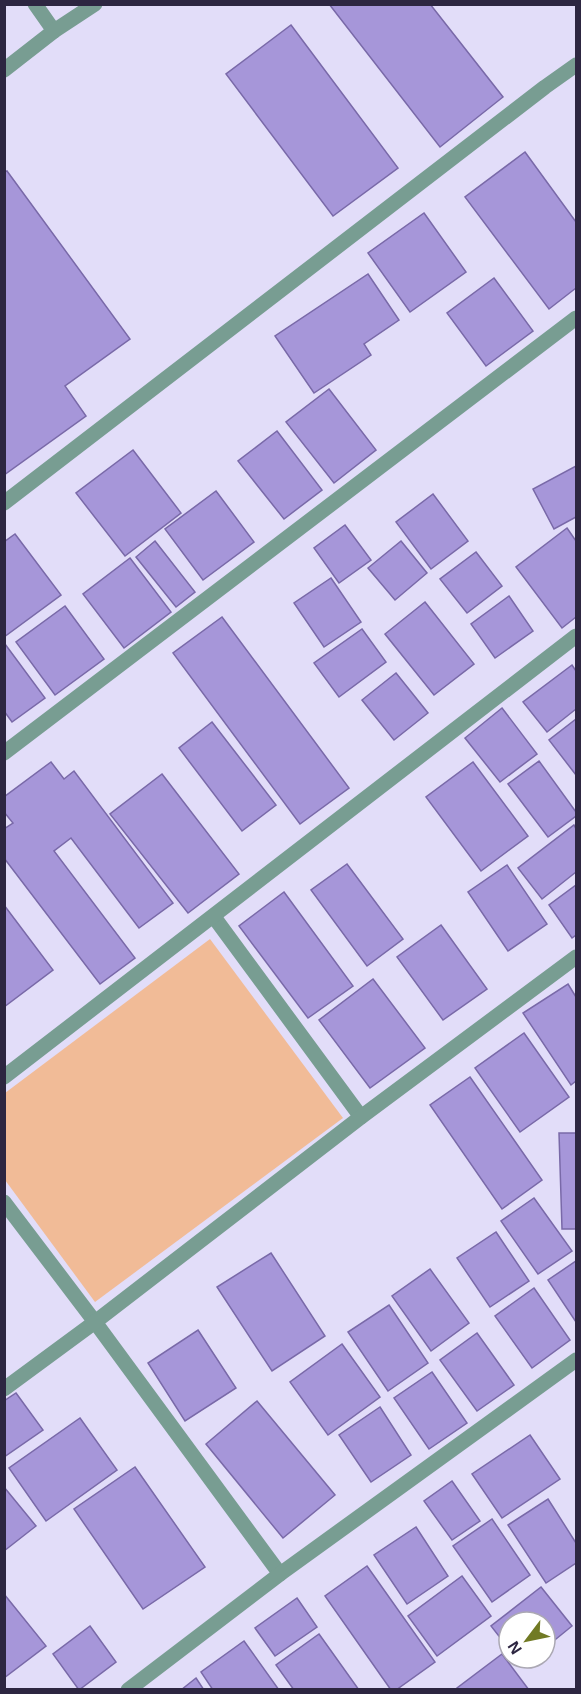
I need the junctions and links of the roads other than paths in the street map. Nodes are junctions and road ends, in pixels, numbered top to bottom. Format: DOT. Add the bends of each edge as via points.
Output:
graph roads {
  1 [pos="35,4"];
  2 [pos="95,4"];
  3 [pos="54,31"];
  4 [pos="576,65"];
  5 [pos="4,70"];
  6 [pos="576,318"];
  7 [pos="4,502"];
  8 [pos="576,636"];
  9 [pos="4,753"];
  10 [pos="214,917"];
  11 [pos="576,957"];
  12 [pos="4,1077"];
  13 [pos="361,1117"];
  14 [pos="4,1202"];
  15 [pos="95,1322"];
  16 [pos="576,1360"];
  17 [pos="4,1389"];
  18 [pos="280,1574"];
  19 [pos="129,1689"];
  1 -- 3 [label="street"];
  2 -- 3 [label="street"];
  3 -- 5 [label="street"];
  4 -- 7 [label="street"];
  6 -- 9 [label="street"];
  8 -- 10 [label="street"];
  10 -- 12 [label="street"];
  10 -- 13 [label="street"];
  11 -- 13 [label="street"];
  13 -- 15 [label="street"];
  14 -- 15 [label="street"];
  15 -- 17 [label="street"];
  15 -- 18 [label="street"];
  16 -- 18 [label="street"];
  18 -- 19 [label="street"];
}
